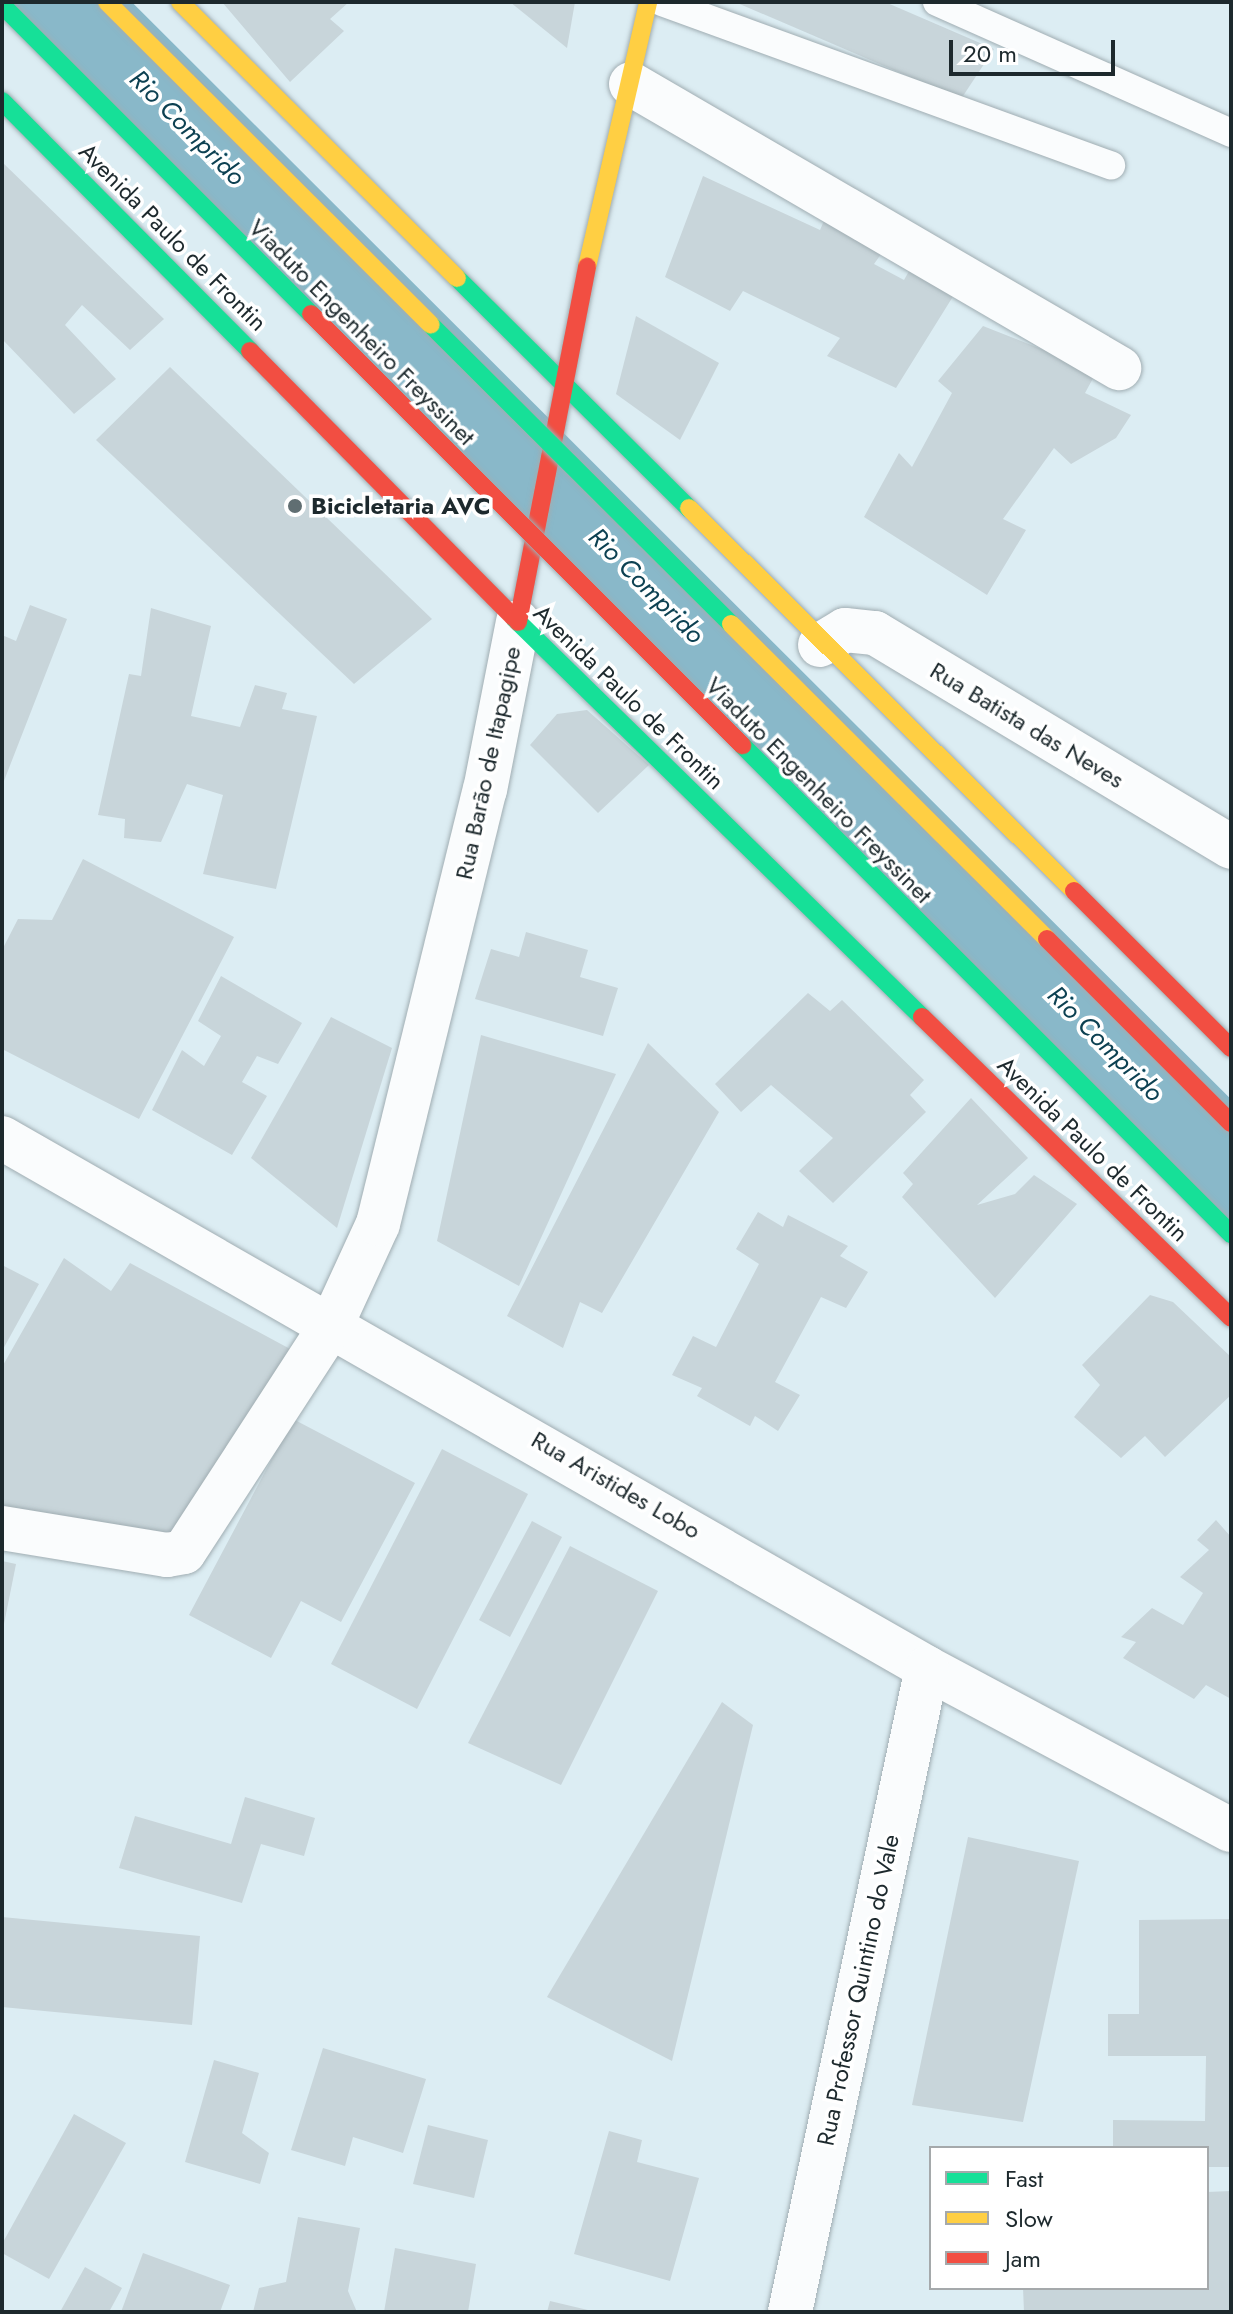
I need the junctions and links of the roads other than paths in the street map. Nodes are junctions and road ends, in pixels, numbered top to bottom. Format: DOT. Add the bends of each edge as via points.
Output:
graph roads {
  1 [pos="107,2"];
  2 [pos="180,2"];
  3 [pos="648,2"];
  4 [pos="662,2"];
  5 [pos="937,2"];
  6 [pos="2,5"];
  7 [pos="631,84"];
  8 [pos="2,101"];
  9 [pos="1231,133"];
  10 [pos="1111,165"];
  11 [pos="1119,368"];
  12 [pos="559,387"];
  13 [pos="518,617"];
  14 [pos="820,645"];
  15 [pos="1231,847"];
  16 [pos="1231,1048"];
  17 [pos="1231,1123"];
  18 [pos="2,1138"];
  19 [pos="1231,1234"];
  20 [pos="1231,1318"];
  21 [pos="331,1326"];
  22 [pos="2,1528"];
  23 [pos="927,1668"];
  24 [pos="1231,1830"];
  25 [pos="790,2312"];
  1 -- 17 [label="main road, bridge"];
  2 -- 12 [label="main road"];
  3 -- 7 [label="main road, Rua Barão de Itapagipe"];
  4 -- 10 [label="lane"];
  5 -- 9 [label="lane"];
  6 -- 19 [label="main road, Viaduto Engenheiro Freyssinet, bridge"];
  7 -- 11 [label="street"];
  7 -- 12 [label="main road, Rua Barão de Itapagipe"];
  8 -- 13 [label="main road, Avenida Paulo de Frontin"];
  12 -- 13 [label="main road, Rua Barão de Itapagipe, bridge"];
  12 -- 14 [label="main road"];
  13 -- 20 [label="main road, Avenida Paulo de Frontin"];
  13 -- 21 [label="street, Rua Barão de Itapagipe" via="485,790 378,1224"];
  14 -- 15 [label="street, Rua Batista das Neves" via="845,630 875,633"];
  14 -- 16 [label="main road"];
  18 -- 21 [label="street, Rua Aristides Lobo"];
  21 -- 22 [label="street, Rua Barão de Itapagipe" via="184,1552 167,1555"];
  21 -- 23 [label="street, Rua Aristides Lobo"];
  23 -- 24 [label="street, Rua Aristides Lobo"];
  23 -- 25 [label="street, Rua Professor Quintino do Vale"];
}
